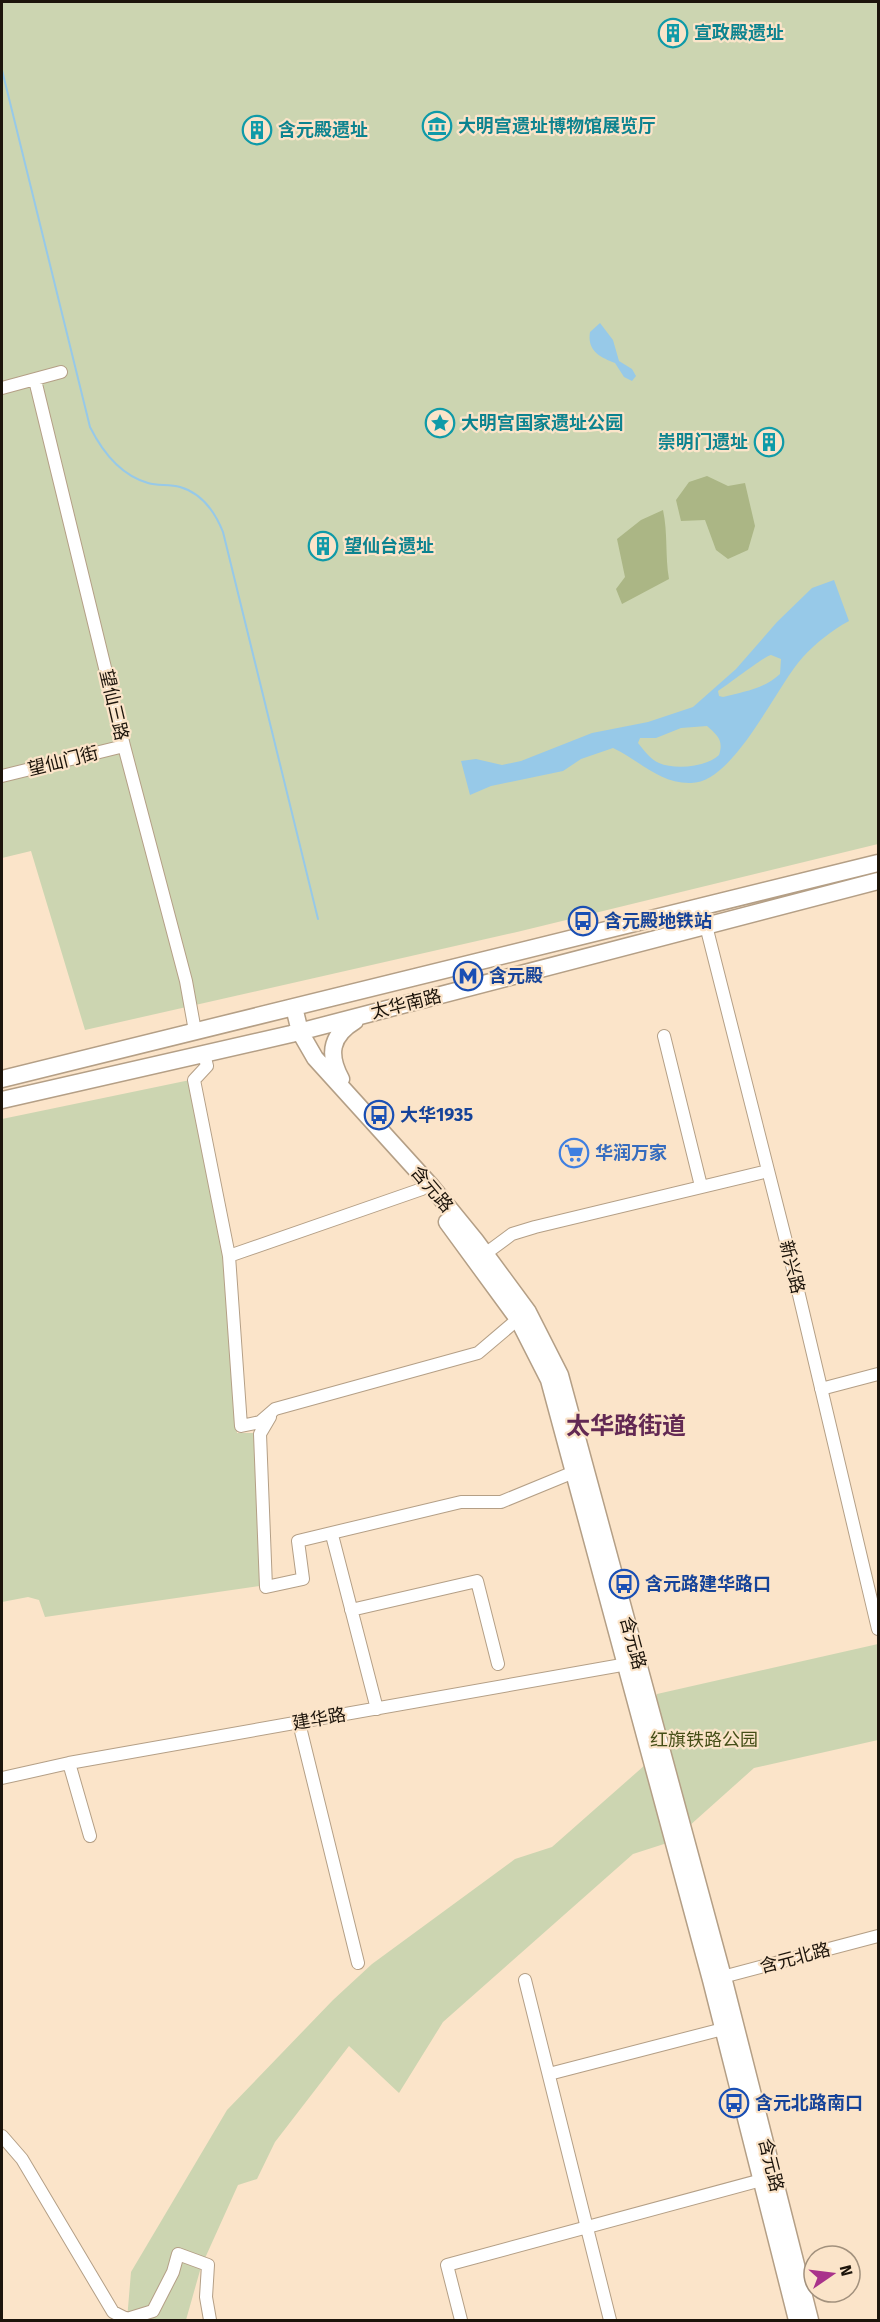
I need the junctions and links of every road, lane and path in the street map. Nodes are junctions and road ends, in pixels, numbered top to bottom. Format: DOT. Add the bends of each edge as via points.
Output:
graph roads {
  1 [pos="61,372"];
  2 [pos="35,380"];
  3 [pos="2,388"];
  4 [pos="124,746"];
  5 [pos="2,776"];
  6 [pos="879,863"];
  7 [pos="879,881"];
  8 [pos="701,906"];
  9 [pos="706,926"];
  10 [pos="289,1008"];
  11 [pos="365,1014"];
  12 [pos="195,1031"];
  13 [pos="295,1033"];
  14 [pos="664,1036"];
  15 [pos="204,1054"];
  16 [pos="2,1079"];
  17 [pos="2,1100"];
  18 [pos="356,1103"];
  19 [pos="768,1171"];
  20 [pos="701,1186"];
  21 [pos="422,1189"];
  22 [pos="485,1254"];
  23 [pos="229,1256"];
  24 [pos="518,1320"];
  25 [pos="879,1374"];
  26 [pos="821,1389"];
  27 [pos="275,1409"];
  28 [pos="574,1472"];
  29 [pos="332,1535"];
  30 [pos="351,1610"];
  31 [pos="879,1629"];
  32 [pos="498,1664"];
  33 [pos="632,1664"];
  34 [pos="377,1709"];
  35 [pos="299,1723"];
  36 [pos="69,1763"];
  37 [pos="2,1778"];
  38 [pos="90,1836"];
  39 [pos="879,1936"];
  40 [pos="358,1963"];
  41 [pos="717,1978"];
  42 [pos="525,1980"];
  43 [pos="723,2029"];
  44 [pos="549,2074"];
  45 [pos="2,2136"];
  46 [pos="767,2178"];
  47 [pos="587,2228"];
  48 [pos="210,2320"];
  49 [pos="461,2320"];
  50 [pos="610,2320"];
  51 [pos="797,2320"];
  52 [pos="810,2320"];
  1 -- 2 [label="street"];
  2 -- 3 [label="street"];
  2 -- 4 [label="street, 望仙三路"];
  4 -- 5 [label="street, 望仙门街"];
  4 -- 12 [label="street, 望仙三路" via="186,981"];
  6 -- 8 [label="main road, 太华南路"];
  7 -- 9 [label="main road, 太华南路"];
  8 -- 9 [label="street, 新兴路"];
  8 -- 10 [label="main road, 太华南路"];
  9 -- 11 [label="main road, 太华南路"];
  9 -- 19 [label="street, 新兴路"];
  10 -- 12 [label="main road, 太华南路"];
  10 -- 13 [label="main road, 含元路"];
  11 -- 13 [label="main road, 太华南路"];
  11 -- 18 [label="main road" via="340,1031 332,1052 338,1073"];
  12 -- 16 [label="main road, 太华南路"];
  13 -- 15 [label="main road, 太华南路"];
  13 -- 18 [label="main road, 含元路"];
  13 -- 21 [label="main road, 含元路" via="309,1064"];
  14 -- 20 [label="street"];
  15 -- 17 [label="main road, 太华南路"];
  15 -- 23 [label="street" via="207,1066 194,1080"];
  18 -- 22 [label="main road, 含元路" via="431,1186"];
  19 -- 20 [label="street"];
  19 -- 26 [label="street, 新兴路"];
  20 -- 22 [label="street" via="512,1234"];
  21 -- 23 [label="street"];
  21 -- 24 [label="main road, 含元路"];
  22 -- 33 [label="main road, 含元路" via="528,1312 560,1375"];
  23 -- 27 [label="street" via="241,1426 260,1422"];
  24 -- 27 [label="street" via="478,1353"];
  24 -- 28 [label="main road, 含元路" via="549,1380"];
  25 -- 26 [label="street"];
  26 -- 31 [label="street, 新兴路"];
  27 -- 29 [label="street" via="260,1434 266,1587 303,1579 298,1541"];
  28 -- 29 [label="street" via="501,1502 461,1502"];
  28 -- 33 [label="main road, 含元路"];
  29 -- 30 [label="street"];
  30 -- 32 [label="street" via="477,1581"];
  30 -- 34 [label="street"];
  33 -- 34 [label="street, 建华路"];
  33 -- 41 [label="main road, 含元路"];
  34 -- 35 [label="street, 建华路"];
  35 -- 36 [label="street, 建华路"];
  35 -- 40 [label="street"];
  36 -- 37 [label="street, 建华路"];
  36 -- 38 [label="street"];
  39 -- 41 [label="street, 含元北路"];
  41 -- 43 [label="main road, 含元路"];
  41 -- 46 [label="main road, 含元路"];
  42 -- 44 [label="street"];
  43 -- 44 [label="street"];
  43 -- 46 [label="main road, 含元路"];
  44 -- 47 [label="street"];
  45 -- 48 [label="street" via="22,2159 113,2312 127,2319 153,2311 178,2254 208,2265 206,2297"];
  46 -- 47 [label="street"];
  46 -- 51 [label="main road, 含元路"];
  46 -- 52 [label="main road, 含元路"];
  47 -- 49 [label="street" via="447,2265"];
  47 -- 50 [label="street"];
}
